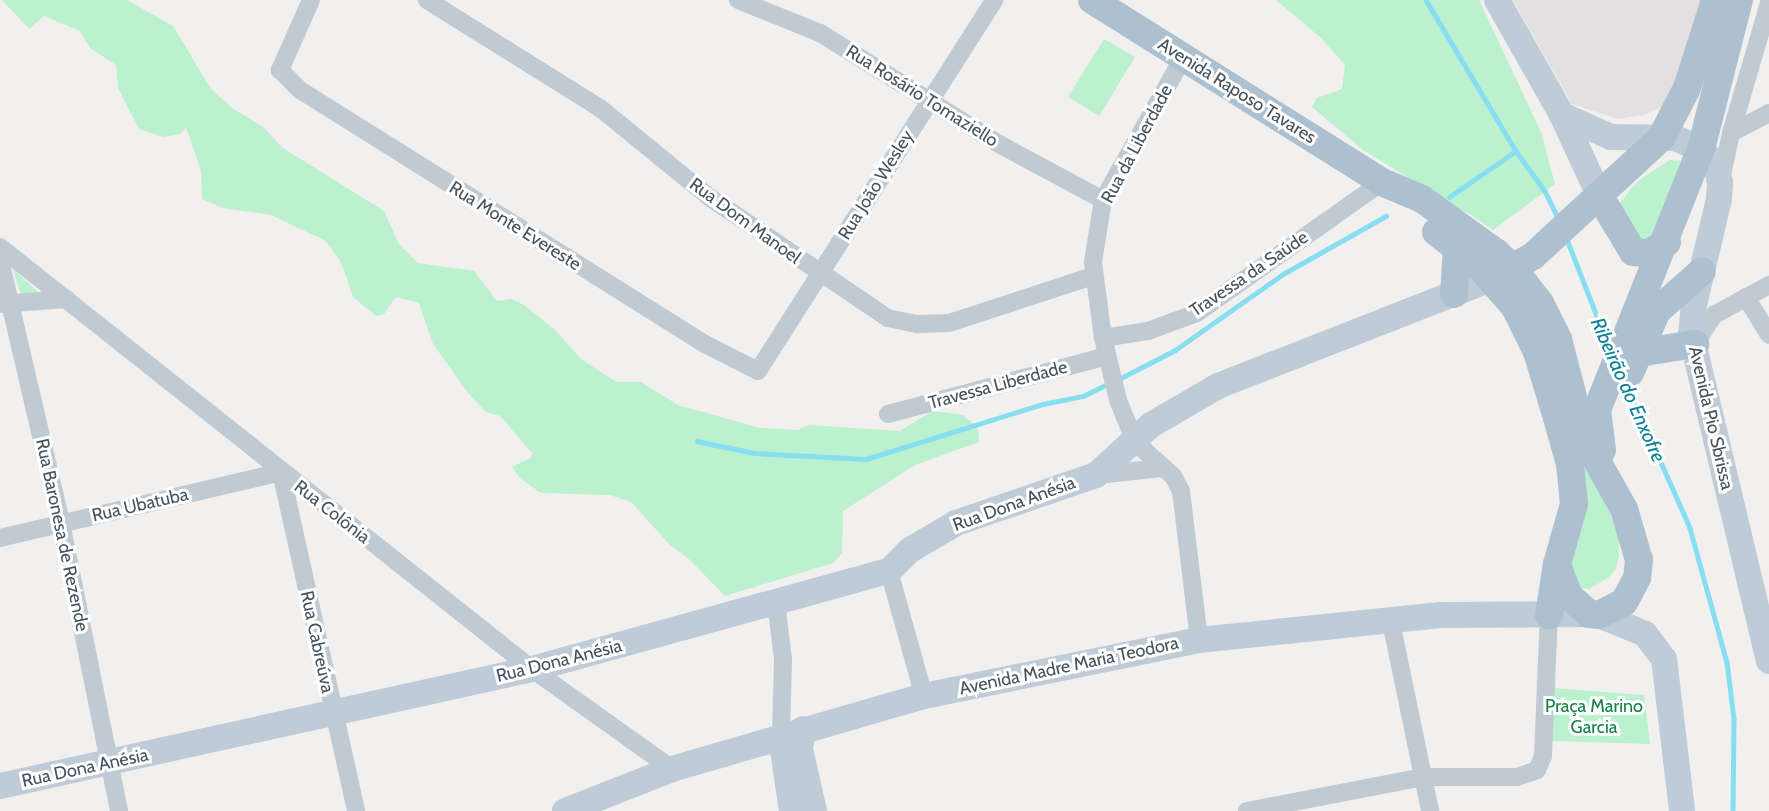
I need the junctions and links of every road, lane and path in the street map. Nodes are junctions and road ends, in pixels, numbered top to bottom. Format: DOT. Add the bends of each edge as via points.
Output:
graph roads {
  1 [pos="311,0"];
  2 [pos="427,0"];
  3 [pos="738,0"];
  4 [pos="994,0"];
  5 [pos="1092,0"];
  6 [pos="1497,0"];
  7 [pos="1715,0"];
  8 [pos="1739,0"];
  9 [pos="1769,3"];
  10 [pos="1124,10"];
  11 [pos="1183,58"];
  12 [pos="929,101"];
  13 [pos="1769,113"];
  14 [pos="1562,115"];
  15 [pos="1731,133"];
  16 [pos="1661,138"];
  17 [pos="1701,149"];
  18 [pos="1382,182"];
  19 [pos="1720,183"];
  20 [pos="1103,200"];
  21 [pos="1591,202"];
  22 [pos="1667,242"];
  23 [pos="0,247"];
  24 [pos="1457,248"];
  25 [pos="0,260"];
  26 [pos="819,275"];
  27 [pos="1502,275"];
  28 [pos="1094,276"];
  29 [pos="1700,281"];
  30 [pos="1769,285"];
  31 [pos="1454,294"];
  32 [pos="1746,297"];
  33 [pos="67,298"];
  34 [pos="5,303"];
  35 [pos="1714,315"];
  36 [pos="1769,335"];
  37 [pos="1695,344"];
  38 [pos="1107,354"];
  39 [pos="1625,365"];
  40 [pos="758,371"];
  41 [pos="888,414"];
  42 [pos="1134,442"];
  43 [pos="1162,468"];
  44 [pos="281,472"];
  45 [pos="1096,475"];
  46 [pos="1617,494"];
  47 [pos="61,523"];
  48 [pos="0,538"];
  49 [pos="1557,564"];
  50 [pos="889,571"];
  51 [pos="776,603"];
  52 [pos="1594,614"];
  53 [pos="1549,615"];
  54 [pos="1391,622"];
  55 [pos="1199,640"];
  56 [pos="1768,654"];
  57 [pos="532,669"];
  58 [pos="924,696"];
  59 [pos="332,713"];
  60 [pos="792,732"];
  61 [pos="110,762"];
  62 [pos="672,769"];
  63 [pos="1423,777"];
  64 [pos="0,786"];
  65 [pos="1279,808"];
  66 [pos="119,811"];
  67 [pos="356,811"];
  68 [pos="566,811"];
  69 [pos="792,811"];
  70 [pos="814,811"];
  71 [pos="1247,811"];
  72 [pos="1430,811"];
  73 [pos="1682,811"];
  1 -- 40 [label="street, Rua Monte Evereste" via="280,70 300,90 705,344"];
  2 -- 26 [label="street, Rua Dom Manoel" via="600,108 709,197"];
  3 -- 12 [label="street, Rua Rosário Tomaziello" via="820,33"];
  4 -- 12 [label="street, Rua João Wesley"];
  5 -- 10 [label="main road, Avenida Raposo Tavares"];
  6 -- 14 [label="street"];
  7 -- 16 [label="main road" via="1687,88"];
  8 -- 17 [label="main road"];
  9 -- 15 [label="street"];
  10 -- 11 [label="main road, Avenida Raposo Tavares"];
  11 -- 18 [label="main road, Avenida Raposo Tavares"];
  11 -- 20 [label="street, Rua da Liberdade"];
  12 -- 20 [label="street, Rua Rosário Tomaziello"];
  12 -- 26 [label="street, Rua João Wesley"];
  13 -- 15 [label="street"];
  14 -- 16 [label="street" via="1611,137"];
  14 -- 21 [label="street"];
  15 -- 19 [label="street"];
  16 -- 17 [label="street" via="1675,138"];
  16 -- 21 [label="main road"];
  17 -- 19 [label="street" via="1716,165"];
  17 -- 22 [label="main road"];
  18 -- 24 [label="main road, Avenida Raposo Tavares" via="1411,214"];
  18 -- 27 [label="main road, Avenida Raposo Tavares" via="1422,199 1497,253"];
  18 -- 38 [label="street, Travessa da Saúde" via="1197,313 1148,331"];
  19 -- 29 [label="street, Avenida Pio Sbrissa"];
  20 -- 28 [label="street, Rua da Liberdade"];
  21 -- 22 [label="main road" via="1633,252 1650,253"];
  21 -- 27 [label="main road" via="1547,244"];
  22 -- 39 [label="main road"];
  23 -- 33 [label="street, Rua Colônia"];
  24 -- 27 [label="main road, Avenida Raposo Tavares"];
  24 -- 31 [label="main road"];
  25 -- 34 [label="street, Rua Baronesa de Rezende"];
  26 -- 28 [label="street, Rua Dom Manoel" via="888,318 917,324 949,323"];
  26 -- 40 [label="street, Rua João Wesley"];
  27 -- 31 [label="street, Rua Dona Anésia"];
  27 -- 46 [label="main road, Avenida Raposo Tavares" via="1552,325 1583,436"];
  27 -- 49 [label="main road, Avenida Raposo Tavares" via="1527,328 1570,464 1574,504"];
  28 -- 38 [label="street, Rua da Liberdade"];
  29 -- 35 [label="street"];
  29 -- 37 [label="street, Avenida Pio Sbrissa" via="1691,334"];
  29 -- 39 [label="main road" via="1657,311"];
  30 -- 32 [label="street"];
  31 -- 42 [label="street, Rua Dona Anésia" via="1218,386 1150,425"];
  32 -- 35 [label="street"];
  32 -- 36 [label="street"];
  33 -- 34 [label="street"];
  33 -- 44 [label="street, Rua Colônia"];
  34 -- 47 [label="street, Rua Baronesa de Rezende"];
  35 -- 37 [label="street"];
  37 -- 39 [label="main road"];
  37 -- 56 [label="street, Avenida Pio Sbrissa"];
  38 -- 41 [label="street, Travessa Liberdade"];
  38 -- 42 [label="street, Rua da Liberdade"];
  39 -- 46 [label="main road" via="1601,448"];
  42 -- 43 [label="street"];
  42 -- 45 [label="street, Rua Dona Anésia"];
  43 -- 45 [label="street, Rua Dona Anésia"];
  43 -- 55 [label="street" via="1173,476 1181,491"];
  44 -- 47 [label="street, Rua Ubatuba"];
  44 -- 57 [label="street, Rua Colônia"];
  44 -- 59 [label="street, Rua Cabreúva"];
  45 -- 50 [label="street, Rua Dona Anésia" via="956,523 910,550"];
  46 -- 52 [label="main road, Avenida Raposo Tavares" via="1636,541 1637,578 1624,602"];
  47 -- 48 [label="street, Rua Ubatuba"];
  47 -- 61 [label="street, Rua Baronesa de Rezende"];
  49 -- 52 [label="main road" via="1563,588"];
  49 -- 53 [label="main road, Avenida Raposo Tavares"];
  50 -- 51 [label="street, Rua Dona Anésia"];
  50 -- 58 [label="street"];
  51 -- 57 [label="street, Rua Dona Anésia"];
  51 -- 60 [label="street"];
  52 -- 53 [label="street, Avenida Madre Maria Teodora"];
  52 -- 73 [label="street" via="1645,634 1664,659"];
  53 -- 54 [label="street, Avenida Madre Maria Teodora" via="1441,615"];
  53 -- 63 [label="street" via="1543,756 1537,770 1517,777"];
  54 -- 55 [label="street, Avenida Madre Maria Teodora"];
  54 -- 63 [label="street"];
  55 -- 58 [label="street, Avenida Madre Maria Teodora"];
  57 -- 59 [label="street, Rua Dona Anésia"];
  57 -- 62 [label="street, Rua Colônia"];
  58 -- 60 [label="street, Avenida Madre Maria Teodora"];
  59 -- 61 [label="street, Rua Dona Anésia"];
  59 -- 67 [label="street, Rua Cabreúva"];
  60 -- 62 [label="street, Avenida Madre Maria Teodora"];
  60 -- 69 [label="street"];
  60 -- 70 [label="street" via="800,749"];
  61 -- 64 [label="street, Rua Dona Anésia"];
  61 -- 66 [label="street, Rua Baronesa de Rezende"];
  62 -- 68 [label="street, Avenida Madre Maria Teodora"];
  63 -- 65 [label="street"];
  63 -- 72 [label="street"];
  65 -- 71 [label="street"];
}
